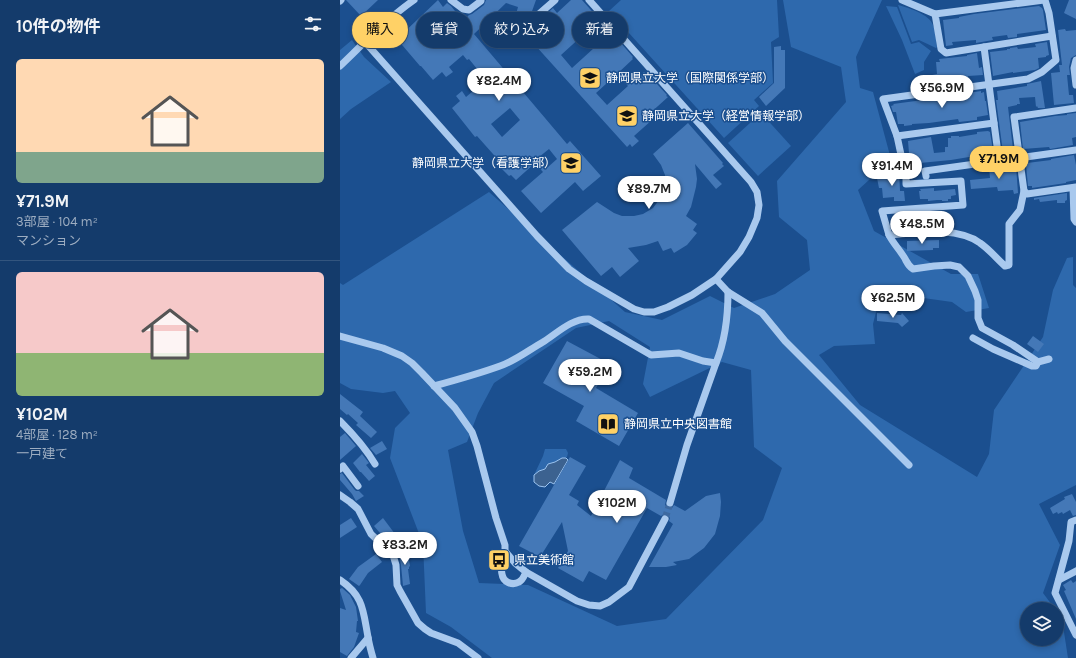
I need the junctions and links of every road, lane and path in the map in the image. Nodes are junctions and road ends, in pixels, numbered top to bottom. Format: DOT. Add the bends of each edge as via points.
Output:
graph roads {
  1 [pos="414,0"];
  2 [pos="452,0"];
  3 [pos="481,0"];
  4 [pos="554,0"];
  5 [pos="589,0"];
  6 [pos="902,0"];
  7 [pos="1045,0"];
  8 [pos="399,12"];
  9 [pos="541,12"];
  10 [pos="935,14"];
  11 [pos="1052,36"];
  12 [pos="984,47"];
  13 [pos="358,48"];
  14 [pos="370,48"];
  15 [pos="1076,60"];
  16 [pos="342,61"];
  17 [pos="989,85"];
  18 [pos="1076,85"];
  19 [pos="1076,108"];
  20 [pos="994,122"];
  21 [pos="897,136"];
  22 [pos="1076,150"];
  23 [pos="1019,158"];
  24 [pos="999,161"];
  25 [pos="926,176"];
  26 [pos="1074,187"];
  27 [pos="1024,191"];
  28 [pos="1076,222"];
  29 [pos="889,235"];
  30 [pos="716,279"];
  31 [pos="728,292"];
  32 [pos="340,336"];
  33 [pos="973,338"];
  34 [pos="1048,359"];
  35 [pos="1038,362"];
  36 [pos="716,363"];
  37 [pos="434,386"];
  38 [pos="340,422"];
  39 [pos="375,464"];
  40 [pos="909,465"];
  41 [pos="340,469"];
  42 [pos="358,486"];
  43 [pos="340,495"];
  44 [pos="670,502"];
  45 [pos="665,519"];
  46 [pos="1076,520"];
  47 [pos="505,548"];
  48 [pos="526,572"];
  49 [pos="1076,572"];
  50 [pos="340,580"];
  51 [pos="1059,580"];
  52 [pos="1075,631"];
  53 [pos="368,638"];
  54 [pos="351,658"];
  55 [pos="373,658"];
  56 [pos="478,658"];
  1 -- 8 [label="street"];
  2 -- 3 [label="street" via="463,9 469,10"];
  4 -- 9 [label="street"];
  5 -- 30 [label="street" via="758,192 760,205 749,237 740,252"];
  6 -- 10 [label="street"];
  7 -- 10 [label="street"];
  7 -- 11 [label="street"];
  10 -- 12 [label="street" via="941,49 946,53"];
  11 -- 12 [label="street"];
  11 -- 17 [label="street" via="1056,60 1042,72 1028,79"];
  12 -- 17 [label="street"];
  13 -- 16 [label="street"];
  14 -- 30 [label="street" via="568,269 634,309 644,312 654,312 668,307"];
  15 -- 18 [label="street"];
  17 -- 20 [label="street"];
  17 -- 21 [label="street" via="883,99"];
  19 -- 23 [label="street" via="1014,117"];
  20 -- 21 [label="street"];
  20 -- 24 [label="street"];
  21 -- 29 [label="street" via="906,184 961,181 963,205 882,212"];
  22 -- 23 [label="street"];
  23 -- 24 [label="street"];
  23 -- 27 [label="street"];
  24 -- 25 [label="street" via="925,171"];
  26 -- 27 [label="street" via="1027,194"];
  26 -- 28 [label="street"];
  27 -- 29 [label="street" via="1020,210 1010,224 1010,265 1005,266 980,243 964,235 941,232"];
  29 -- 35 [label="street" via="909,267 913,269 950,265 959,267 968,276 975,291 978,318 982,328"];
  30 -- 31 [label="street"];
  31 -- 36 [label="street" via="726,326"];
  31 -- 40 [label="street" via="762,313 785,341"];
  32 -- 37 [label="street" via="402,356"];
  33 -- 35 [label="street" via="1032,366 1036,366"];
  34 -- 35 [label="street"];
  36 -- 37 [label="street" via="679,352 651,355 589,319 583,319 566,326 554,336 501,366"];
  36 -- 44 [label="street"];
  37 -- 47 [label="street" via="472,432"];
  38 -- 39 [label="street" via="358,439"];
  41 -- 42 [label="street" via="343,466"];
  43 -- 56 [label="street" via="358,509 371,534 393,555 400,591 418,623 431,633 458,643"];
  45 -- 48 [label="street" via="629,587 600,606 576,601"];
  46 -- 51 [label="street" via="1071,522"];
  47 -- 48 [label="street" via="515,563"];
  47 -- 48 [label="street" via="502,574 505,581 511,584 518,583"];
  49 -- 51 [label="street"];
  50 -- 53 [label="street" via="359,598"];
  51 -- 52 [label="street" via="1055,593"];
  53 -- 54 [label="street"];
  53 -- 55 [label="street"];
}
